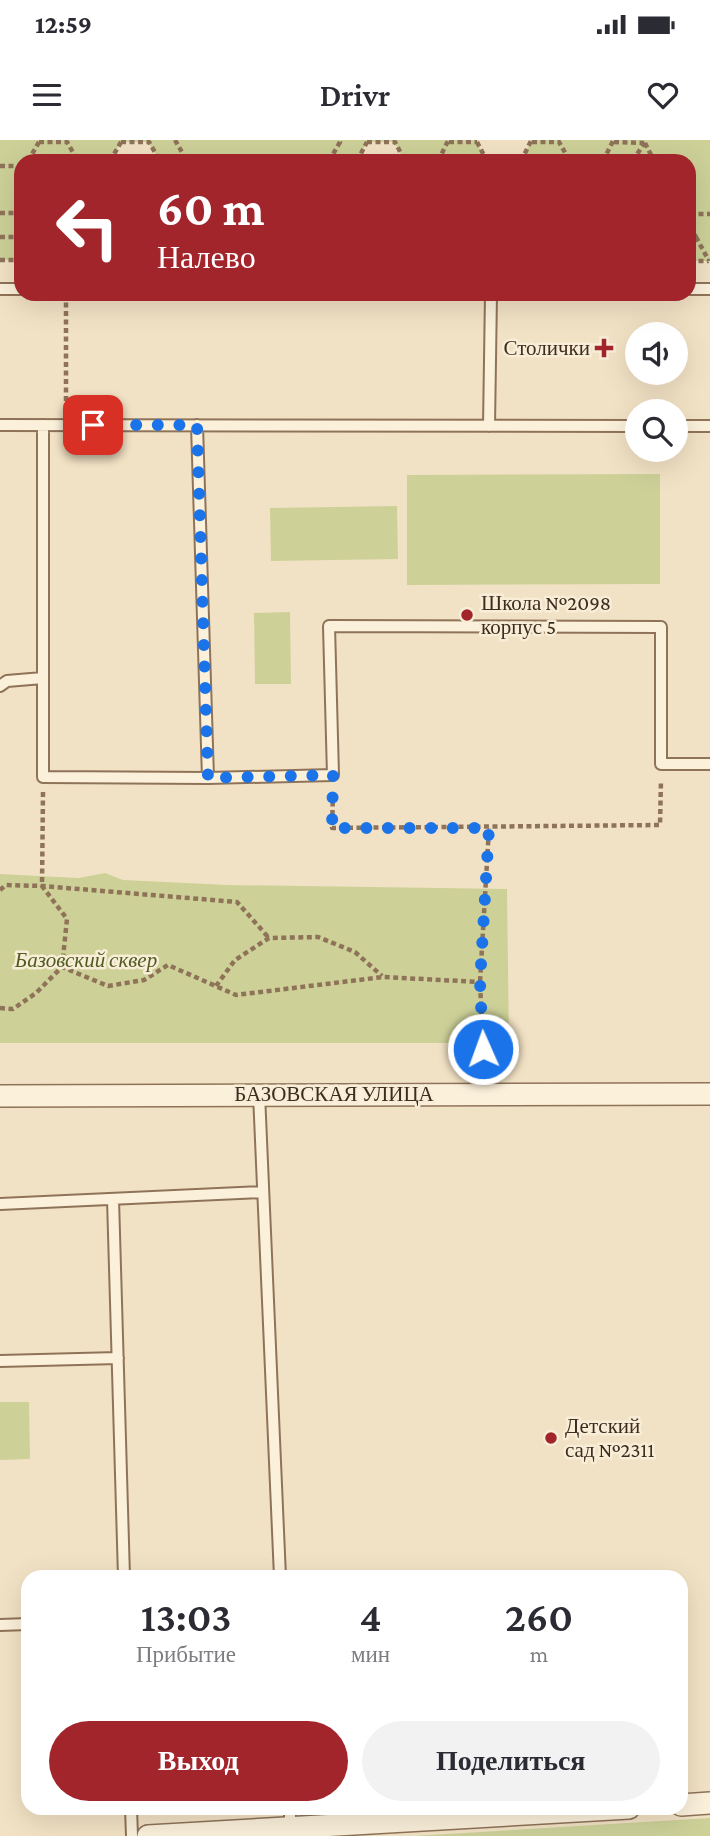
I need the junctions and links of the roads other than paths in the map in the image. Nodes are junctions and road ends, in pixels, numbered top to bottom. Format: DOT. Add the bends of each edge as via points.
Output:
graph roads {
  1 [pos="491,301"];
  2 [pos="0,425"];
  3 [pos="43,425"];
  4 [pos="197,425"];
  5 [pos="489,426"];
  6 [pos="625,426"];
  7 [pos="688,426"];
  8 [pos="710,426"];
  9 [pos="43,678"];
  10 [pos="0,686"];
  11 [pos="710,765"];
  12 [pos="208,778"];
  13 [pos="258,1094"];
  14 [pos="710,1094"];
  15 [pos="0,1096"];
  16 [pos="263,1192"];
  17 [pos="113,1199"];
  18 [pos="0,1205"];
  19 [pos="118,1358"];
  20 [pos="0,1361"];
  21 [pos="124,1570"];
  22 [pos="280,1570"];
  23 [pos="0,1625"];
  24 [pos="21,1625"];
  25 [pos="710,1803"];
  26 [pos="688,1805"];
  27 [pos="131,1815"];
  28 [pos="392,1815"];
  29 [pos="290,1818"];
  30 [pos="132,1836"];
  31 [pos="148,1836"];
  1 -- 5 [label="lane"];
  2 -- 3 [label="lane"];
  3 -- 4 [label="lane"];
  3 -- 9 [label="lane"];
  4 -- 5 [label="lane"];
  4 -- 12 [label="lane"];
  5 -- 6 [label="lane"];
  7 -- 8 [label="lane"];
  9 -- 10 [label="lane" via="7,681"];
  9 -- 12 [label="lane" via="43,777"];
  11 -- 12 [label="lane" via="661,764 661,626 329,626 333,775"];
  13 -- 14 [label="street, БАЗОВСКАЯ УЛИЦА"];
  13 -- 15 [label="street, БАЗОВСКАЯ УЛИЦА"];
  13 -- 16 [label="lane"];
  16 -- 17 [label="lane"];
  16 -- 22 [label="lane"];
  17 -- 18 [label="lane"];
  17 -- 19 [label="lane"];
  19 -- 20 [label="lane"];
  19 -- 21 [label="lane"];
  23 -- 24 [label="lane"];
  25 -- 26 [label="street"];
  27 -- 30 [label="lane"];
  28 -- 29 [label="street"];
  29 -- 31 [label="street"];
}
